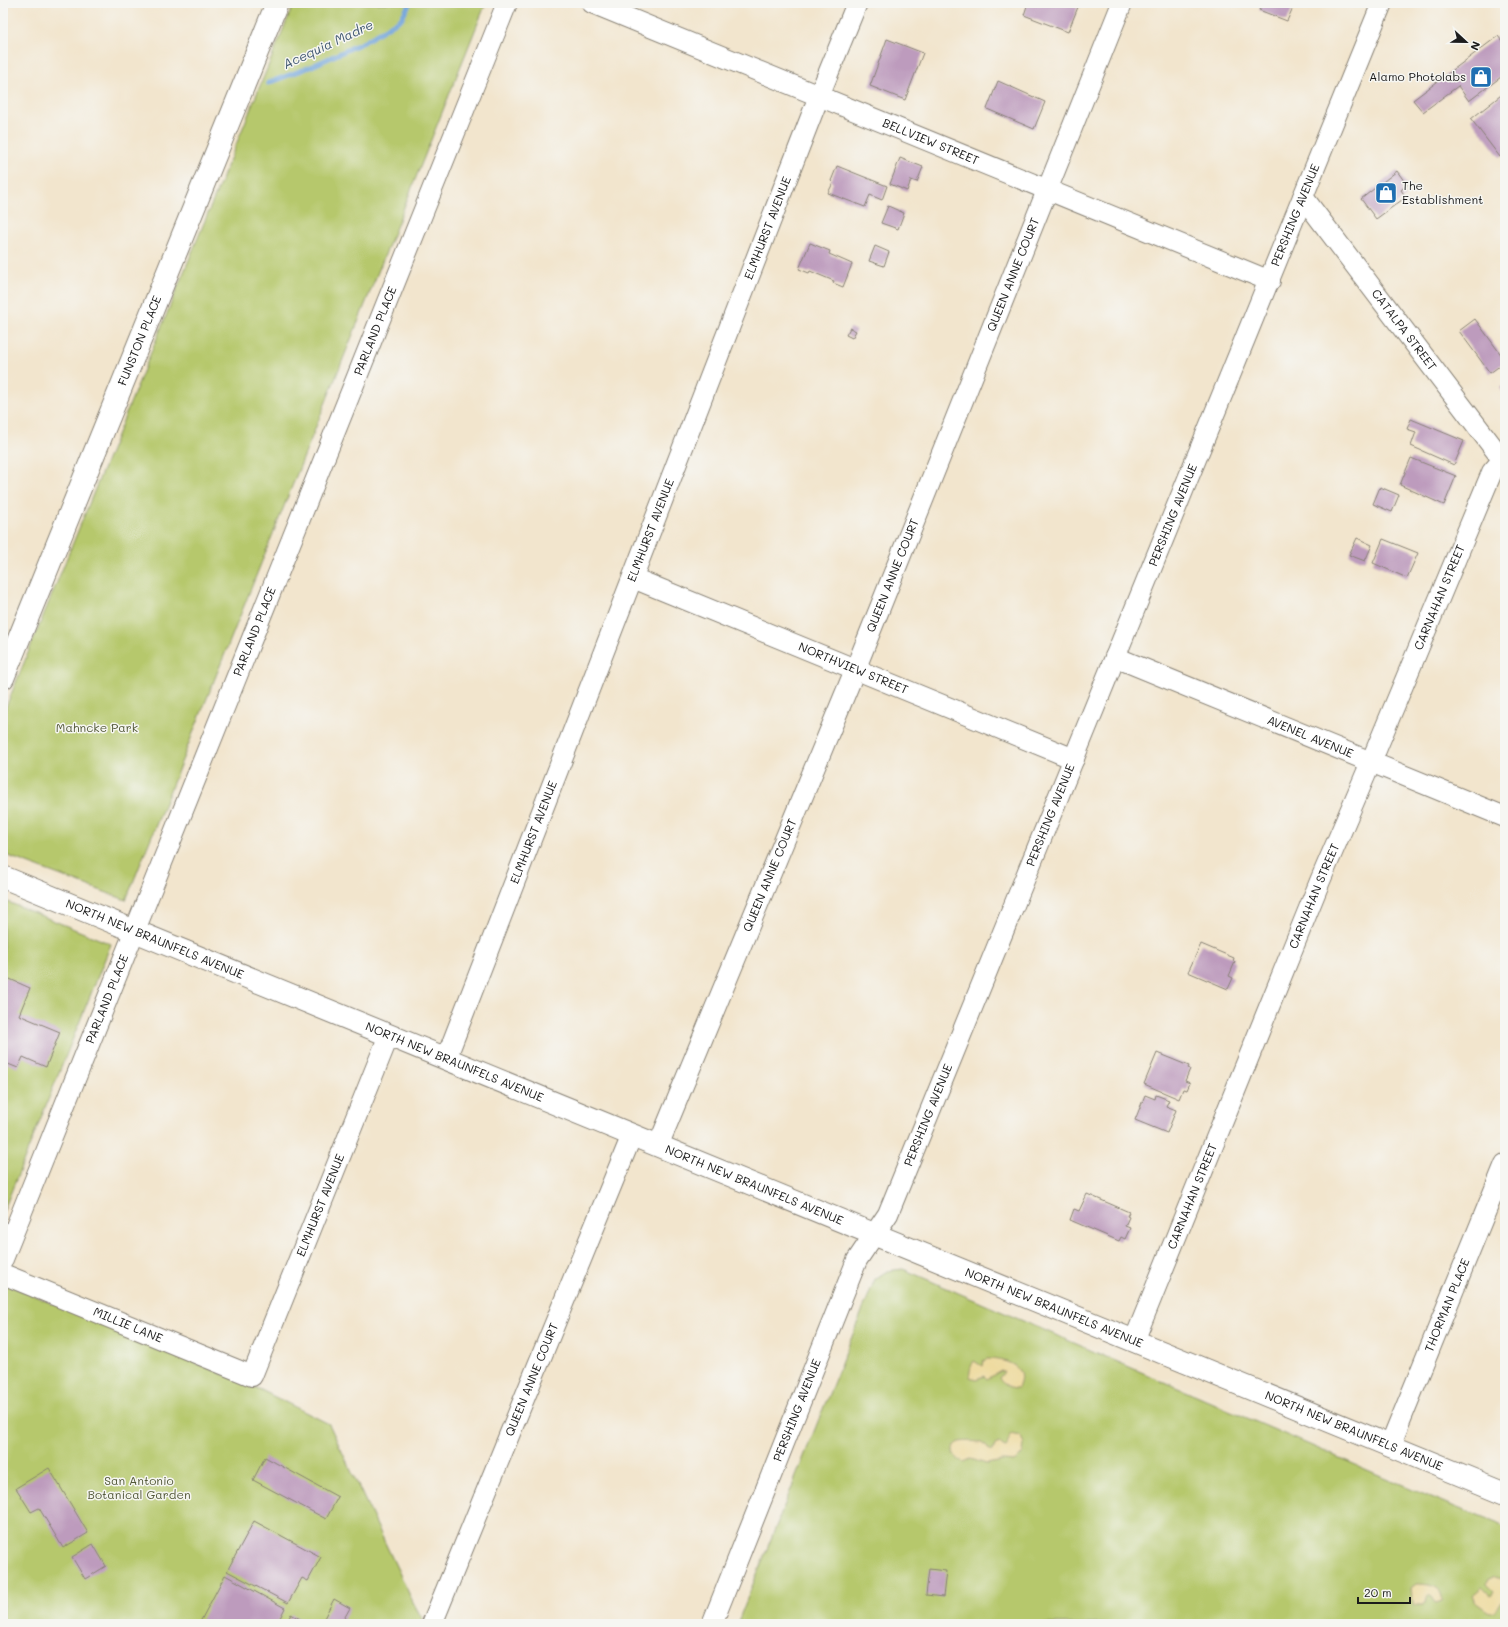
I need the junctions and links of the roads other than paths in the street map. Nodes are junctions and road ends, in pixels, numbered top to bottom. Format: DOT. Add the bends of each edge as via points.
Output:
graph roads {
  1 [pos="277,3"];
  2 [pos="507,3"];
  3 [pos="592,3"];
  4 [pos="858,3"];
  5 [pos="1122,3"];
  6 [pos="1382,3"];
  7 [pos="819,96"];
  8 [pos="1047,189"];
  9 [pos="1303,197"];
  10 [pos="1270,281"];
  11 [pos="1504,460"];
  12 [pos="633,578"];
  13 [pos="1115,657"];
  14 [pos="855,670"];
  15 [pos="3,678"];
  16 [pos="1074,759"];
  17 [pos="1371,762"];
  18 [pos="1505,817"];
  19 [pos="3,877"];
  20 [pos="134,931"];
  21 [pos="389,1035"];
  22 [pos="446,1058"];
  23 [pos="632,1135"];
  24 [pos="658,1146"];
  25 [pos="1505,1164"];
  26 [pos="873,1234"];
  27 [pos="3,1259"];
  28 [pos="3,1274"];
  29 [pos="1134,1340"];
  30 [pos="252,1376"];
  31 [pos="1390,1446"];
  32 [pos="1505,1493"];
  33 [pos="432,1624"];
  34 [pos="712,1624"];
  1 -- 15 [label="street, FUNSTON PLACE"];
  2 -- 20 [label="street, PARLAND PLACE"];
  3 -- 7 [label="street, BELLVIEW STREET"];
  4 -- 7 [label="street, ELMHURST AVENUE"];
  5 -- 8 [label="street, QUEEN ANNE COURT"];
  6 -- 9 [label="street, PERSHING AVENUE"];
  7 -- 8 [label="street, BELLVIEW STREET"];
  7 -- 12 [label="street, ELMHURST AVENUE"];
  8 -- 10 [label="street, BELLVIEW STREET"];
  8 -- 14 [label="street, QUEEN ANNE COURT"];
  9 -- 10 [label="street, PERSHING AVENUE"];
  9 -- 11 [label="street, CATALPA STREET"];
  10 -- 13 [label="street, PERSHING AVENUE"];
  11 -- 17 [label="street, CARNAHAN STREET" via="1492,472"];
  12 -- 14 [label="street, NORTHVIEW STREET"];
  12 -- 22 [label="street, ELMHURST AVENUE"];
  13 -- 16 [label="street, PERSHING AVENUE"];
  13 -- 17 [label="street, AVENEL AVENUE"];
  14 -- 16 [label="street, NORTHVIEW STREET"];
  14 -- 24 [label="street, QUEEN ANNE COURT"];
  16 -- 26 [label="street, PERSHING AVENUE" via="888,1214"];
  17 -- 18 [label="street, AVENEL AVENUE"];
  17 -- 29 [label="street, CARNAHAN STREET" via="1320,881"];
  19 -- 20 [label="street, NORTH NEW BRAUNFELS AVENUE"];
  20 -- 21 [label="street, NORTH NEW BRAUNFELS AVENUE"];
  20 -- 27 [label="street, PARLAND PLACE"];
  21 -- 22 [label="street, NORTH NEW BRAUNFELS AVENUE"];
  21 -- 30 [label="street, ELMHURST AVENUE"];
  22 -- 23 [label="street, NORTH NEW BRAUNFELS AVENUE"];
  23 -- 24 [label="street, NORTH NEW BRAUNFELS AVENUE"];
  23 -- 33 [label="street, QUEEN ANNE COURT"];
  24 -- 26 [label="street, NORTH NEW BRAUNFELS AVENUE"];
  25 -- 31 [label="street, THORMAN PLACE"];
  26 -- 29 [label="street, NORTH NEW BRAUNFELS AVENUE"];
  26 -- 34 [label="street, PERSHING AVENUE" via="857,1260"];
  28 -- 30 [label="street, MILLIE LANE"];
  29 -- 31 [label="street, NORTH NEW BRAUNFELS AVENUE"];
  31 -- 32 [label="street, NORTH NEW BRAUNFELS AVENUE"];
}
